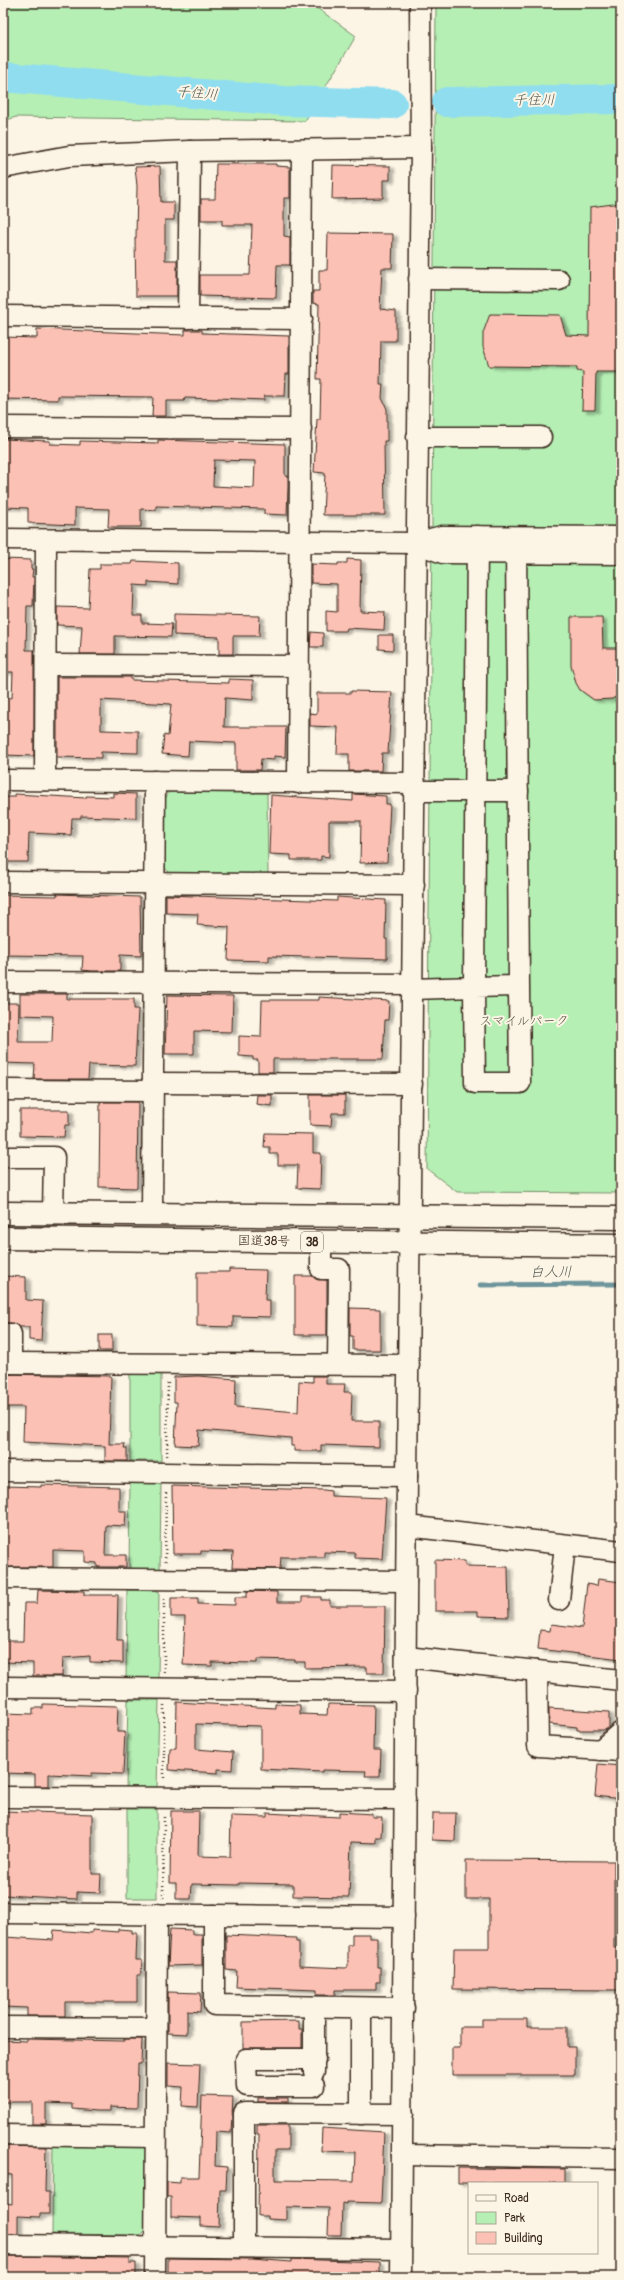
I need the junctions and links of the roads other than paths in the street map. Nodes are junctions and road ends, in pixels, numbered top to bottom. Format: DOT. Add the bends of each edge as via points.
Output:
graph roads {
  1 [pos="420,3"];
  2 [pos="421,148"];
  3 [pos="302,150"];
  4 [pos="190,151"];
  5 [pos="3,168"];
  6 [pos="419,279"];
  7 [pos="559,280"];
  8 [pos="3,316"];
  9 [pos="188,318"];
  10 [pos="302,319"];
  11 [pos="3,427"];
  12 [pos="301,429"];
  13 [pos="417,436"];
  14 [pos="541,437"];
  15 [pos="621,537"];
  16 [pos="3,539"];
  17 [pos="46,540"];
  18 [pos="300,543"];
  19 [pos="416,543"];
  20 [pos="477,545"];
  21 [pos="516,545"];
  22 [pos="621,554"];
  23 [pos="46,665"];
  24 [pos="297,666"];
  25 [pos="3,780"];
  26 [pos="45,780"];
  27 [pos="155,781"];
  28 [pos="298,783"];
  29 [pos="415,787"];
  30 [pos="474,791"];
  31 [pos="518,791"];
  32 [pos="3,882"];
  33 [pos="153,883"];
  34 [pos="414,885"];
  35 [pos="3,982"];
  36 [pos="154,982"];
  37 [pos="413,986"];
  38 [pos="519,986"];
  39 [pos="474,987"];
  40 [pos="412,1084"];
  41 [pos="152,1087"];
  42 [pos="3,1090"];
  43 [pos="3,1157"];
  44 [pos="3,1212"];
  45 [pos="53,1213"];
  46 [pos="152,1213"];
  47 [pos="411,1216"];
  48 [pos="621,1218"];
  49 [pos="3,1238"];
  50 [pos="321,1242"];
  51 [pos="411,1243"];
  52 [pos="621,1245"];
  53 [pos="3,1334"];
  54 [pos="7,1363"];
  55 [pos="338,1364"];
  56 [pos="409,1365"];
  57 [pos="3,1470"];
  58 [pos="407,1476"];
  59 [pos="407,1526"];
  60 [pos="565,1545"];
  61 [pos="621,1551"];
  62 [pos="3,1578"];
  63 [pos="406,1581"];
  64 [pos="559,1600"];
  65 [pos="406,1657"];
  66 [pos="537,1671"];
  67 [pos="621,1680"];
  68 [pos="3,1687"];
  69 [pos="406,1691"];
  70 [pos="621,1732"];
  71 [pos="600,1750"];
  72 [pos="621,1751"];
  73 [pos="3,1797"];
  74 [pos="405,1799"];
  75 [pos="3,1913"];
  76 [pos="160,1914"];
  77 [pos="214,1915"];
  78 [pos="404,1917"];
  79 [pos="314,2007"];
  80 [pos="361,2008"];
  81 [pos="404,2008"];
  82 [pos="3,2027"];
  83 [pos="156,2028"];
  84 [pos="315,2059"];
  85 [pos="314,2086"];
  86 [pos="314,2114"];
  87 [pos="361,2114"];
  88 [pos="403,2114"];
  89 [pos="3,2135"];
  90 [pos="155,2137"];
  91 [pos="402,2154"];
  92 [pos="621,2158"];
  93 [pos="3,2245"];
  94 [pos="155,2246"];
  95 [pos="244,2246"];
  96 [pos="402,2249"];
  97 [pos="155,2277"];
  98 [pos="401,2277"];
  1 -- 2 [label="street"];
  2 -- 3 [label="street"];
  2 -- 6 [label="street"];
  3 -- 4 [label="street"];
  3 -- 10 [label="street"];
  4 -- 5 [label="street" via="70,156"];
  4 -- 9 [label="street"];
  6 -- 7 [label="street"];
  6 -- 13 [label="street"];
  8 -- 9 [label="street"];
  9 -- 10 [label="street"];
  10 -- 12 [label="street"];
  11 -- 12 [label="street"];
  12 -- 18 [label="street"];
  13 -- 14 [label="street"];
  13 -- 19 [label="street"];
  15 -- 21 [label="street"];
  16 -- 17 [label="street"];
  17 -- 18 [label="street"];
  17 -- 23 [label="street"];
  18 -- 19 [label="street"];
  18 -- 24 [label="street"];
  19 -- 20 [label="street" via="442,536"];
  19 -- 29 [label="street"];
  20 -- 21 [label="street"];
  20 -- 30 [label="street"];
  21 -- 22 [label="street"];
  21 -- 31 [label="street"];
  23 -- 24 [label="street"];
  23 -- 26 [label="street"];
  24 -- 28 [label="street"];
  25 -- 26 [label="street"];
  26 -- 27 [label="street"];
  27 -- 28 [label="street"];
  27 -- 33 [label="street"];
  28 -- 29 [label="street"];
  29 -- 30 [label="street"];
  29 -- 34 [label="street"];
  30 -- 31 [label="street"];
  30 -- 39 [label="street"];
  31 -- 38 [label="street"];
  32 -- 33 [label="street"];
  33 -- 34 [label="street"];
  33 -- 36 [label="street"];
  34 -- 37 [label="street"];
  35 -- 36 [label="street"];
  36 -- 37 [label="street"];
  36 -- 41 [label="street"];
  37 -- 39 [label="street"];
  37 -- 40 [label="street"];
  38 -- 39 [label="street"];
  38 -- 39 [label="street" via="520,1083 475,1083"];
  40 -- 41 [label="street"];
  40 -- 47 [label="street"];
  41 -- 42 [label="street"];
  41 -- 46 [label="street"];
  43 -- 45 [label="street" via="54,1157"];
  44 -- 45 [label="highway, 国道38号 / 38"];
  45 -- 46 [label="highway, 国道38号 / 38"];
  46 -- 47 [label="highway, 国道38号 / 38"];
  47 -- 48 [label="highway, 国道38号 / 38"];
  47 -- 51 [label="street"];
  49 -- 50 [label="highway, 国道38号 / 38"];
  50 -- 51 [label="highway, 国道38号 / 38"];
  50 -- 55 [label="street" via="321,1269 339,1269"];
  51 -- 52 [label="highway, 国道38号 / 38"];
  51 -- 56 [label="street"];
  53 -- 54 [label="street" via="11,1334"];
  54 -- 55 [label="street"];
  55 -- 56 [label="street"];
  56 -- 58 [label="street"];
  57 -- 58 [label="street"];
  58 -- 59 [label="street"];
  59 -- 60 [label="street"];
  59 -- 63 [label="street"];
  60 -- 61 [label="street"];
  60 -- 64 [label="street"];
  62 -- 63 [label="street"];
  63 -- 65 [label="street"];
  65 -- 66 [label="street"];
  65 -- 69 [label="street"];
  66 -- 67 [label="street"];
  66 -- 71 [label="street" via="538,1746"];
  68 -- 69 [label="street"];
  69 -- 74 [label="street"];
  70 -- 71 [label="street"];
  71 -- 72 [label="street"];
  73 -- 74 [label="street"];
  74 -- 78 [label="street"];
  75 -- 76 [label="street"];
  76 -- 77 [label="street"];
  76 -- 83 [label="street"];
  77 -- 78 [label="street"];
  77 -- 79 [label="street" via="214,2005"];
  78 -- 81 [label="street"];
  79 -- 80 [label="street"];
  79 -- 84 [label="street"];
  80 -- 81 [label="street"];
  80 -- 87 [label="street"];
  81 -- 88 [label="street"];
  82 -- 83 [label="street"];
  83 -- 90 [label="street"];
  84 -- 85 [label="street"];
  84 -- 85 [label="street" via="246,2059 247,2086"];
  85 -- 86 [label="street"];
  86 -- 87 [label="street"];
  86 -- 95 [label="street" via="244,2113"];
  87 -- 88 [label="street"];
  88 -- 91 [label="street"];
  89 -- 90 [label="street"];
  90 -- 94 [label="street"];
  91 -- 92 [label="street"];
  91 -- 96 [label="street"];
  93 -- 94 [label="street"];
  94 -- 95 [label="street"];
  94 -- 97 [label="street"];
  95 -- 96 [label="street"];
  96 -- 98 [label="street"];
}
